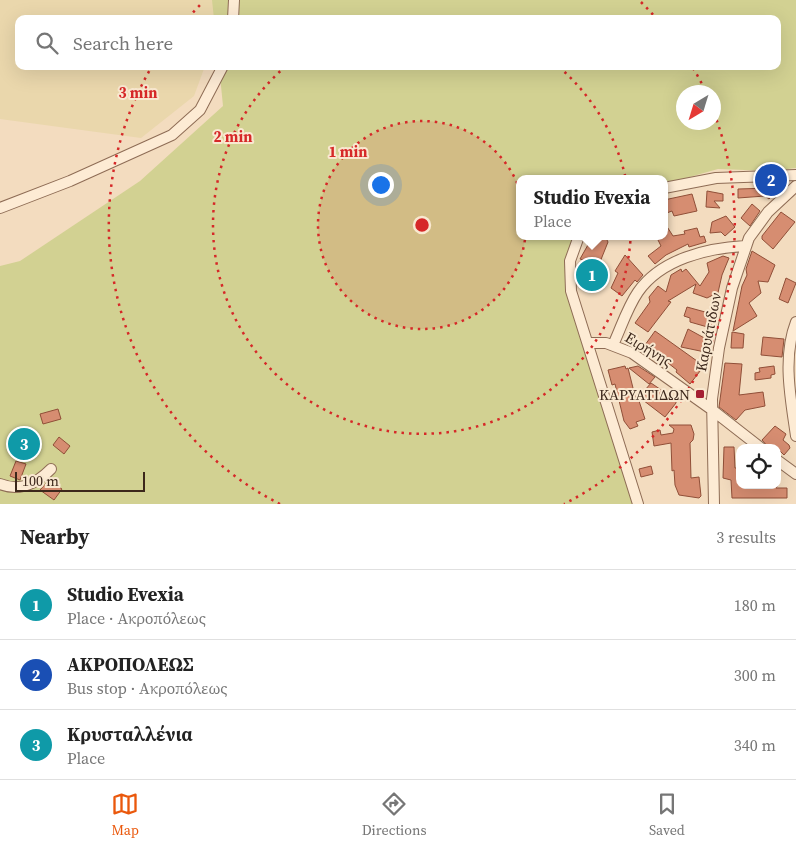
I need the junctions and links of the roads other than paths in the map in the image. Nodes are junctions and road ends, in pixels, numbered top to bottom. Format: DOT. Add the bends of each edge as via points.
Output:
graph roads {
  1 [pos="234,0"];
  2 [pos="233,15"];
  3 [pos="221,70"];
  4 [pos="796,175"];
  5 [pos="796,186"];
  6 [pos="668,187"];
  7 [pos="0,208"];
  8 [pos="578,240"];
  9 [pos="745,246"];
  10 [pos="796,322"];
  11 [pos="588,343"];
  12 [pos="613,345"];
  13 [pos="711,409"];
  14 [pos="796,436"];
  15 [pos="756,444"];
  16 [pos="781,463"];
  17 [pos="51,469"];
  18 [pos="796,474"];
  19 [pos="0,484"];
  20 [pos="638,504"];
  21 [pos="714,504"];
  1 -- 2 [label="street"];
  3 -- 7 [label="street" via="200,110 172,135"];
  4 -- 6 [label="street" via="716,178"];
  5 -- 9 [label="street, Καρυάτιδων" via="768,212"];
  8 -- 11 [label="street" via="570,261 570,280"];
  9 -- 12 [label="street" via="690,256 656,274 636,295"];
  9 -- 13 [label="street, Καρυάτιδων" via="719,348"];
  10 -- 14 [label="street" via="790,344 789,373"];
  11 -- 12 [label="street, Ειρήνης"];
  11 -- 20 [label="street"];
  12 -- 13 [label="street, Ειρήνης" via="639,358"];
  13 -- 15 [label="street, Ειρήνης"];
  13 -- 21 [label="street, Καρυάτιδων"];
  16 -- 18 [label="street"];
  17 -- 19 [label="street" via="37,482 13,489"];
}
